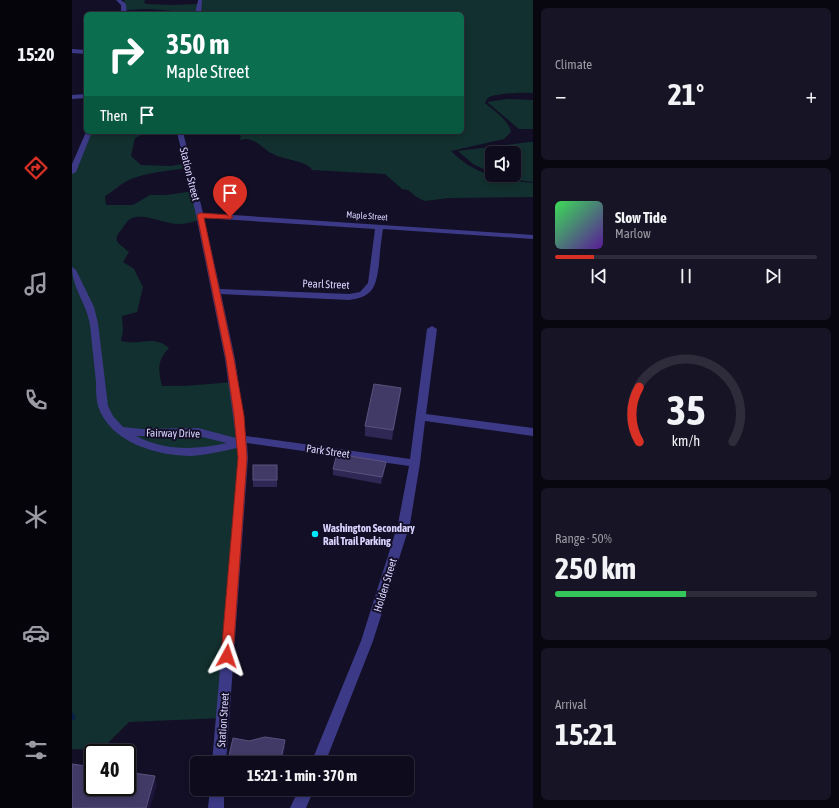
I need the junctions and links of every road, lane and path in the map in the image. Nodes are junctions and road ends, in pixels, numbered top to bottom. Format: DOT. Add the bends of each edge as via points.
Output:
graph roads {
  1 [pos="118,0"];
  2 [pos="200,0"];
  3 [pos="124,12"];
  4 [pos="198,12"];
  5 [pos="72,46"];
  6 [pos="72,50"];
  7 [pos="84,52"];
  8 [pos="84,96"];
  9 [pos="72,97"];
  10 [pos="89,134"];
  11 [pos="180,134"];
  12 [pos="72,172"];
  13 [pos="200,215"];
  14 [pos="379,227"];
  15 [pos="533,237"];
  16 [pos="72,270"];
  17 [pos="216,291"];
  18 [pos="432,328"];
  19 [pos="420,417"];
  20 [pos="119,430"];
  21 [pos="533,432"];
  22 [pos="241,441"];
  23 [pos="415,463"];
  24 [pos="220,756"];
  25 [pos="321,756"];
  26 [pos="217,796"];
  27 [pos="304,796"];
  28 [pos="216,808"];
  29 [pos="298,808"];
  1 -- 3 [label="street" via="124,5"];
  2 -- 4 [label="street"];
  5 -- 6 [label="street"];
  6 -- 7 [label="street"];
  8 -- 9 [label="street"];
  10 -- 12 [label="street"];
  11 -- 13 [label="street, Station Street"];
  13 -- 14 [label="street, Maple Street"];
  13 -- 17 [label="street, Station Street"];
  14 -- 15 [label="street, Maple Street"];
  14 -- 17 [label="street, Pearl Street" via="372,283 364,294 349,297"];
  16 -- 20 [label="street, Fairway Drive" via="90,307 94,323 103,406 109,419"];
  17 -- 22 [label="street, Station Street" via="231,365"];
  18 -- 19 [label="street, Holden Street"];
  19 -- 21 [label="street"];
  19 -- 23 [label="street, Holden Street"];
  20 -- 22 [label="street, Fairway Drive" via="142,433 198,432"];
  20 -- 22 [label="street, Fairway Drive" via="149,445 184,452 206,451"];
  22 -- 23 [label="street, Park Street"];
  22 -- 24 [label="street, Station Street" via="241,487"];
  23 -- 25 [label="street, Holden Street" via="404,524 367,642"];
  26 -- 28 [label="street"];
  27 -- 29 [label="street"];
}
